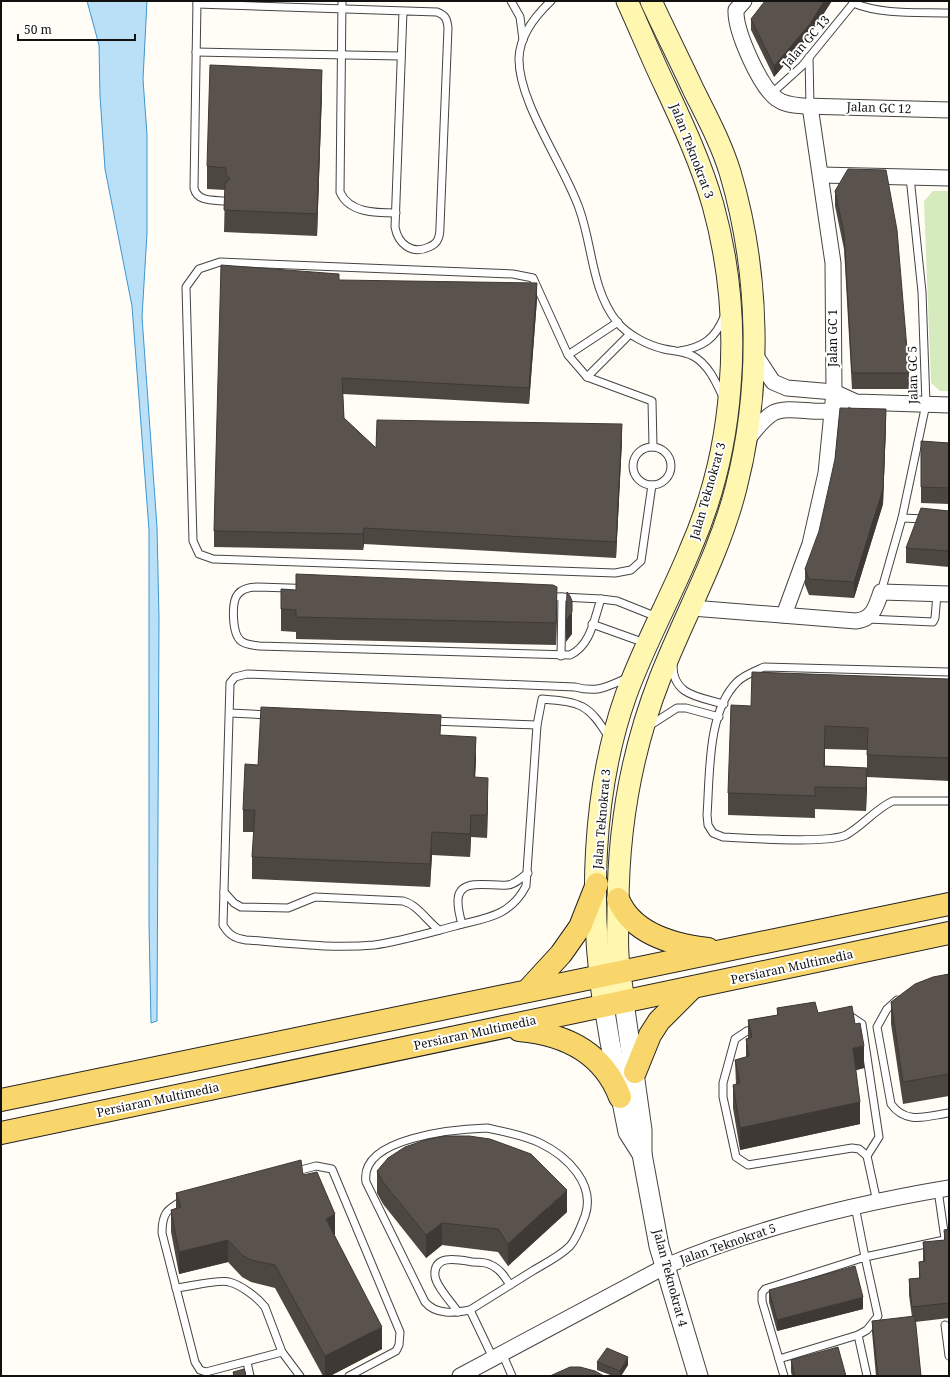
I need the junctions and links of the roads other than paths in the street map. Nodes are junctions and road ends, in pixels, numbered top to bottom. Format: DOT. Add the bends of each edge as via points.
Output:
graph roads {
  1 [pos="342,1"];
  2 [pos="511,1"];
  3 [pos="551,1"];
  4 [pos="627,1"];
  5 [pos="651,1"];
  6 [pos="744,1"];
  7 [pos="854,2"];
  8 [pos="197,3"];
  9 [pos="342,9"];
  10 [pos="403,11"];
  11 [pos="949,13"];
  12 [pos="523,40"];
  13 [pos="196,52"];
  14 [pos="341,55"];
  15 [pos="401,56"];
  16 [pos="809,57"];
  17 [pos="771,94"];
  18 [pos="810,106"];
  19 [pos="949,110"];
  20 [pos="821,175"];
  21 [pos="910,177"];
  22 [pos="949,178"];
  23 [pos="226,201"];
  24 [pos="396,213"];
  25 [pos="729,301"];
  26 [pos="618,322"];
  27 [pos="630,334"];
  28 [pos="680,352"];
  29 [pos="754,352"];
  30 [pos="568,355"];
  31 [pos="587,377"];
  32 [pos="834,392"];
  33 [pos="856,402"];
  34 [pos="926,404"];
  35 [pos="949,405"];
  36 [pos="728,408"];
  37 [pos="832,412"];
  38 [pos="747,440"];
  39 [pos="653,447"];
  40 [pos="652,484"];
  41 [pos="902,518"];
  42 [pos="933,520"];
  43 [pos="881,592"];
  44 [pos="943,594"];
  45 [pos="562,597"];
  46 [pos="601,599"];
  47 [pos="692,608"];
  48 [pos="784,615"];
  49 [pos="658,618"];
  50 [pos="868,619"];
  51 [pos="592,624"];
  52 [pos="647,644"];
  53 [pos="674,648"];
  54 [pos="561,656"];
  55 [pos="949,672"];
  56 [pos="634,674"];
  57 [pos="543,686"];
  58 [pos="542,699"];
  59 [pos="724,704"];
  60 [pos="230,713"];
  61 [pos="277,715"];
  62 [pos="718,717"];
  63 [pos="427,721"];
  64 [pos="537,725"];
  65 [pos="640,739"];
  66 [pos="611,742"];
  67 [pos="949,801"];
  68 [pos="528,873"];
  69 [pos="597,884"];
  70 [pos="224,892"];
  71 [pos="618,899"];
  72 [pos="949,904"];
  73 [pos="462,924"];
  74 [pos="439,930"];
  75 [pos="949,934"];
  76 [pos="723,950"];
  77 [pos="610,974"];
  78 [pos="692,988"];
  79 [pos="528,991"];
  80 [pos="902,997"];
  81 [pos="614,1004"];
  82 [pos="840,1012"];
  83 [pos="502,1028"];
  84 [pos="762,1028"];
  85 [pos="635,1072"];
  86 [pos="1,1086"];
  87 [pos="53,1089"];
  88 [pos="620,1097"];
  89 [pos="1,1100"];
  90 [pos="949,1113"];
  91 [pos="1,1133"];
  92 [pos="642,1154"];
  93 [pos="868,1156"];
  94 [pos="287,1174"];
  95 [pos="943,1189"];
  96 [pos="191,1198"];
  97 [pos="877,1202"];
  98 [pos="855,1206"];
  99 [pos="947,1239"];
  100 [pos="865,1257"];
  101 [pos="666,1266"];
  102 [pos="510,1285"];
  103 [pos="176,1288"];
  104 [pos="470,1310"];
  105 [pos="458,1312"];
  106 [pos="945,1325"];
  107 [pos="858,1335"];
  108 [pos="282,1352"];
  109 [pos="497,1356"];
  110 [pos="949,1356"];
  111 [pos="779,1359"];
  112 [pos="247,1362"];
  113 [pos="476,1372"];
  114 [pos="218,1373"];
  115 [pos="250,1376"];
  116 [pos="300,1376"];
  117 [pos="349,1376"];
  118 [pos="460,1376"];
  119 [pos="512,1376"];
  120 [pos="698,1376"];
  121 [pos="784,1376"];
  122 [pos="867,1376"];
  1 -- 9 [label="lane"];
  2 -- 12 [label="lane" via="520,17"];
  3 -- 12 [label="lane" via="529,26"];
  4 -- 25 [label="main road, Jalan Teknokrat 3" via="704,176 721,239"];
  5 -- 29 [label="main road, Jalan Teknokrat 3" via="713,127 730,172 739,207 750,277"];
  6 -- 17 [label="street" via="736,10 737,23 758,76"];
  7 -- 11 [label="lane" via="867,9"];
  7 -- 16 [label="lane, Jalan GC 13"];
  8 -- 9 [label="lane"];
  8 -- 13 [label="lane"];
  9 -- 10 [label="lane"];
  9 -- 14 [label="lane"];
  10 -- 15 [label="lane"];
  10 -- 24 [label="lane" via="437,12 448,20 438,239 426,248 408,248 397,235"];
  12 -- 26 [label="lane" via="519,56 523,86 580,209 600,294"];
  13 -- 14 [label="lane"];
  13 -- 23 [label="lane" via="196,194 205,199"];
  14 -- 15 [label="lane"];
  14 -- 24 [label="lane" via="340,192 347,202 362,210"];
  15 -- 24 [label="lane"];
  16 -- 17 [label="lane, Jalan GC 13"];
  16 -- 18 [label="lane, Jalan GC 1"];
  17 -- 18 [label="street, Jalan GC 12" via="781,102"];
  18 -- 19 [label="street, Jalan GC 12"];
  18 -- 20 [label="street, Jalan GC 1"];
  20 -- 21 [label="street"];
  20 -- 32 [label="street, Jalan GC 1" via="833,263"];
  21 -- 22 [label="street"];
  21 -- 34 [label="lane, Jalan GC 5" via="922,292"];
  25 -- 28 [label="lane" via="715,334 696,348"];
  25 -- 36 [label="main road, Jalan Teknokrat 3" via="732,346"];
  26 -- 27 [label="lane"];
  26 -- 30 [label="lane"];
  27 -- 28 [label="lane" via="662,348"];
  27 -- 31 [label="lane"];
  28 -- 36 [label="lane" via="693,356 706,368"];
  29 -- 32 [label="street" via="768,376 779,386"];
  29 -- 38 [label="main road, Jalan Teknokrat 3"];
  30 -- 31 [label="lane"];
  30 -- 40 [label="lane" via="533,278 513,274 220,262 199,269 186,287 193,541 198,554 213,558 615,573 632,570 641,561"];
  31 -- 39 [label="lane" via="652,401"];
  32 -- 33 [label="street"];
  32 -- 37 [label="street, Jalan GC 1"];
  33 -- 34 [label="street"];
  33 -- 37 [label="street"];
  34 -- 35 [label="street"];
  34 -- 41 [label="lane, Jalan GC 5" via="922,445"];
  36 -- 49 [label="main road, Jalan Teknokrat 3" via="725,432 707,504 691,549"];
  37 -- 38 [label="street" via="778,411 766,418"];
  37 -- 48 [label="street, Jalan GC 1" via="826,473 810,544"];
  38 -- 47 [label="main road, Jalan Teknokrat 3" via="724,530"];
  39 -- 40 [label="lane" via="665,452 669,457 671,470 664,480"];
  39 -- 40 [label="lane" via="637,454 633,465 637,476 646,484"];
  41 -- 42 [label="lane"];
  41 -- 43 [label="lane, Jalan GC 5"];
  43 -- 44 [label="street"];
  43 -- 50 [label="street" via="875,610"];
  44 -- 50 [label="lane" via="933,622"];
  45 -- 46 [label="lane"];
  45 -- 54 [label="lane"];
  45 -- 54 [label="lane" via="258,587 242,591 234,602 236,636 249,644"];
  46 -- 49 [label="lane" via="617,601"];
  46 -- 51 [label="lane"];
  47 -- 48 [label="street"];
  47 -- 53 [label="main road, Jalan Teknokrat 3"];
  48 -- 50 [label="street" via="856,621"];
  49 -- 52 [label="main road, Jalan Teknokrat 3"];
  51 -- 52 [label="lane"];
  51 -- 54 [label="lane" via="586,643 580,651"];
  52 -- 56 [label="main road, Jalan Teknokrat 3"];
  53 -- 59 [label="lane" via="673,672 677,684 690,695"];
  53 -- 65 [label="main road, Jalan Teknokrat 3" via="661,677"];
  55 -- 59 [label="lane" via="764,667 738,681"];
  56 -- 57 [label="lane" via="596,691 575,687"];
  56 -- 66 [label="main road, Jalan Teknokrat 3"];
  57 -- 58 [label="lane"];
  57 -- 60 [label="lane" via="241,674 230,683"];
  58 -- 64 [label="lane"];
  58 -- 66 [label="lane" via="565,701 591,711"];
  59 -- 62 [label="lane"];
  60 -- 61 [label="lane"];
  60 -- 70 [label="lane"];
  62 -- 65 [label="lane" via="677,708 651,724"];
  62 -- 67 [label="lane" via="713,730 707,815 708,825 713,833 718,835 833,839 852,831 893,801"];
  63 -- 64 [label="lane"];
  64 -- 68 [label="lane"];
  65 -- 71 [label="main road, Jalan Teknokrat 3" via="624,813 619,853"];
  66 -- 69 [label="main road, Jalan Teknokrat 3" via="601,805"];
  68 -- 73 [label="lane" via="521,896 508,909 491,917"];
  68 -- 73 [label="lane" via="508,886 472,884 463,889 458,902"];
  69 -- 77 [label="main road, Jalan Teknokrat 3" via="596,942"];
  69 -- 79 [label="main road" via="580,928"];
  70 -- 74 [label="lane" via="241,907 288,908 314,897 403,901 412,904"];
  70 -- 74 [label="lane" via="223,925 227,932 236,938 328,946 365,945"];
  71 -- 76 [label="main road" via="622,909 633,922 654,935 675,943"];
  71 -- 77 [label="main road, Jalan Teknokrat 3" via="618,954"];
  72 -- 76 [label="main road"];
  73 -- 74 [label="lane"];
  75 -- 78 [label="main road, Persiaran Multimedia"];
  76 -- 77 [label="main road"];
  77 -- 79 [label="main road"];
  77 -- 81 [label="main road, Jalan Teknokrat 4"];
  78 -- 81 [label="main road, Persiaran Multimedia"];
  78 -- 85 [label="main road" via="653,1030"];
  79 -- 87 [label="main road"];
  80 -- 90 [label="lane" via="887,1009 878,1027 892,1104 897,1112 913,1118"];
  81 -- 83 [label="main road, Persiaran Multimedia"];
  81 -- 85 [label="street, Jalan Teknokrat 4"];
  81 -- 88 [label="street, Jalan Teknokrat 4"];
  82 -- 93 [label="lane" via="862,1024 879,1137"];
  83 -- 88 [label="main road" via="557,1036 578,1046 605,1069 614,1081"];
  83 -- 91 [label="main road, Persiaran Multimedia"];
  84 -- 93 [label="lane" via="747,1032 736,1039 723,1083 723,1097 736,1157 748,1165 852,1148 859,1149"];
  85 -- 92 [label="street, Jalan Teknokrat 4" via="642,1130"];
  86 -- 87 [label="main road"];
  87 -- 89 [label="main road"];
  88 -- 92 [label="street, Jalan Teknokrat 4" via="628,1132"];
  92 -- 101 [label="street, Jalan Teknokrat 4" via="659,1246"];
  93 -- 97 [label="lane"];
  94 -- 117 [label="lane" via="316,1166 332,1169 400,1332 396,1351"];
  95 -- 97 [label="street, Jalan Teknokrat 5"];
  95 -- 99 [label="lane"];
  96 -- 103 [label="lane" via="169,1208 162,1223 162,1233"];
  97 -- 98 [label="street, Jalan Teknokrat 5"];
  98 -- 100 [label="lane"];
  98 -- 101 [label="street, Jalan Teknokrat 5" via="745,1236"];
  99 -- 100 [label="lane"];
  100 -- 107 [label="lane" via="878,1316 867,1330"];
  100 -- 111 [label="lane" via="765,1289 762,1301"];
  101 -- 109 [label="street, Jalan Teknokrat 5"];
  101 -- 120 [label="street, Jalan Teknokrat 4"];
  102 -- 104 [label="lane"];
  102 -- 105 [label="lane" via="498,1269 490,1264 449,1258 442,1261 436,1267 436,1282"];
  102 -- 105 [label="lane" via="570,1246 580,1229 587,1211 587,1198 585,1184 576,1172 559,1154 541,1143 487,1128 427,1134 396,1145 374,1157 365,1174 366,1182 425,1302 430,1308 438,1311"];
  103 -- 108 [label="lane" via="224,1281 236,1285 265,1307"];
  103 -- 114 [label="lane" via="195,1362 200,1370"];
  104 -- 105 [label="lane"];
  104 -- 109 [label="lane"];
  106 -- 110 [label="lane"];
  107 -- 111 [label="lane"];
  107 -- 122 [label="lane"];
  108 -- 112 [label="lane"];
  108 -- 116 [label="lane"];
  109 -- 113 [label="street, Jalan Teknokrat 5"];
  109 -- 119 [label="lane"];
  111 -- 121 [label="lane"];
  112 -- 114 [label="lane"];
  112 -- 115 [label="lane"];
  113 -- 118 [label="street, Jalan Teknokrat 5"];
}
